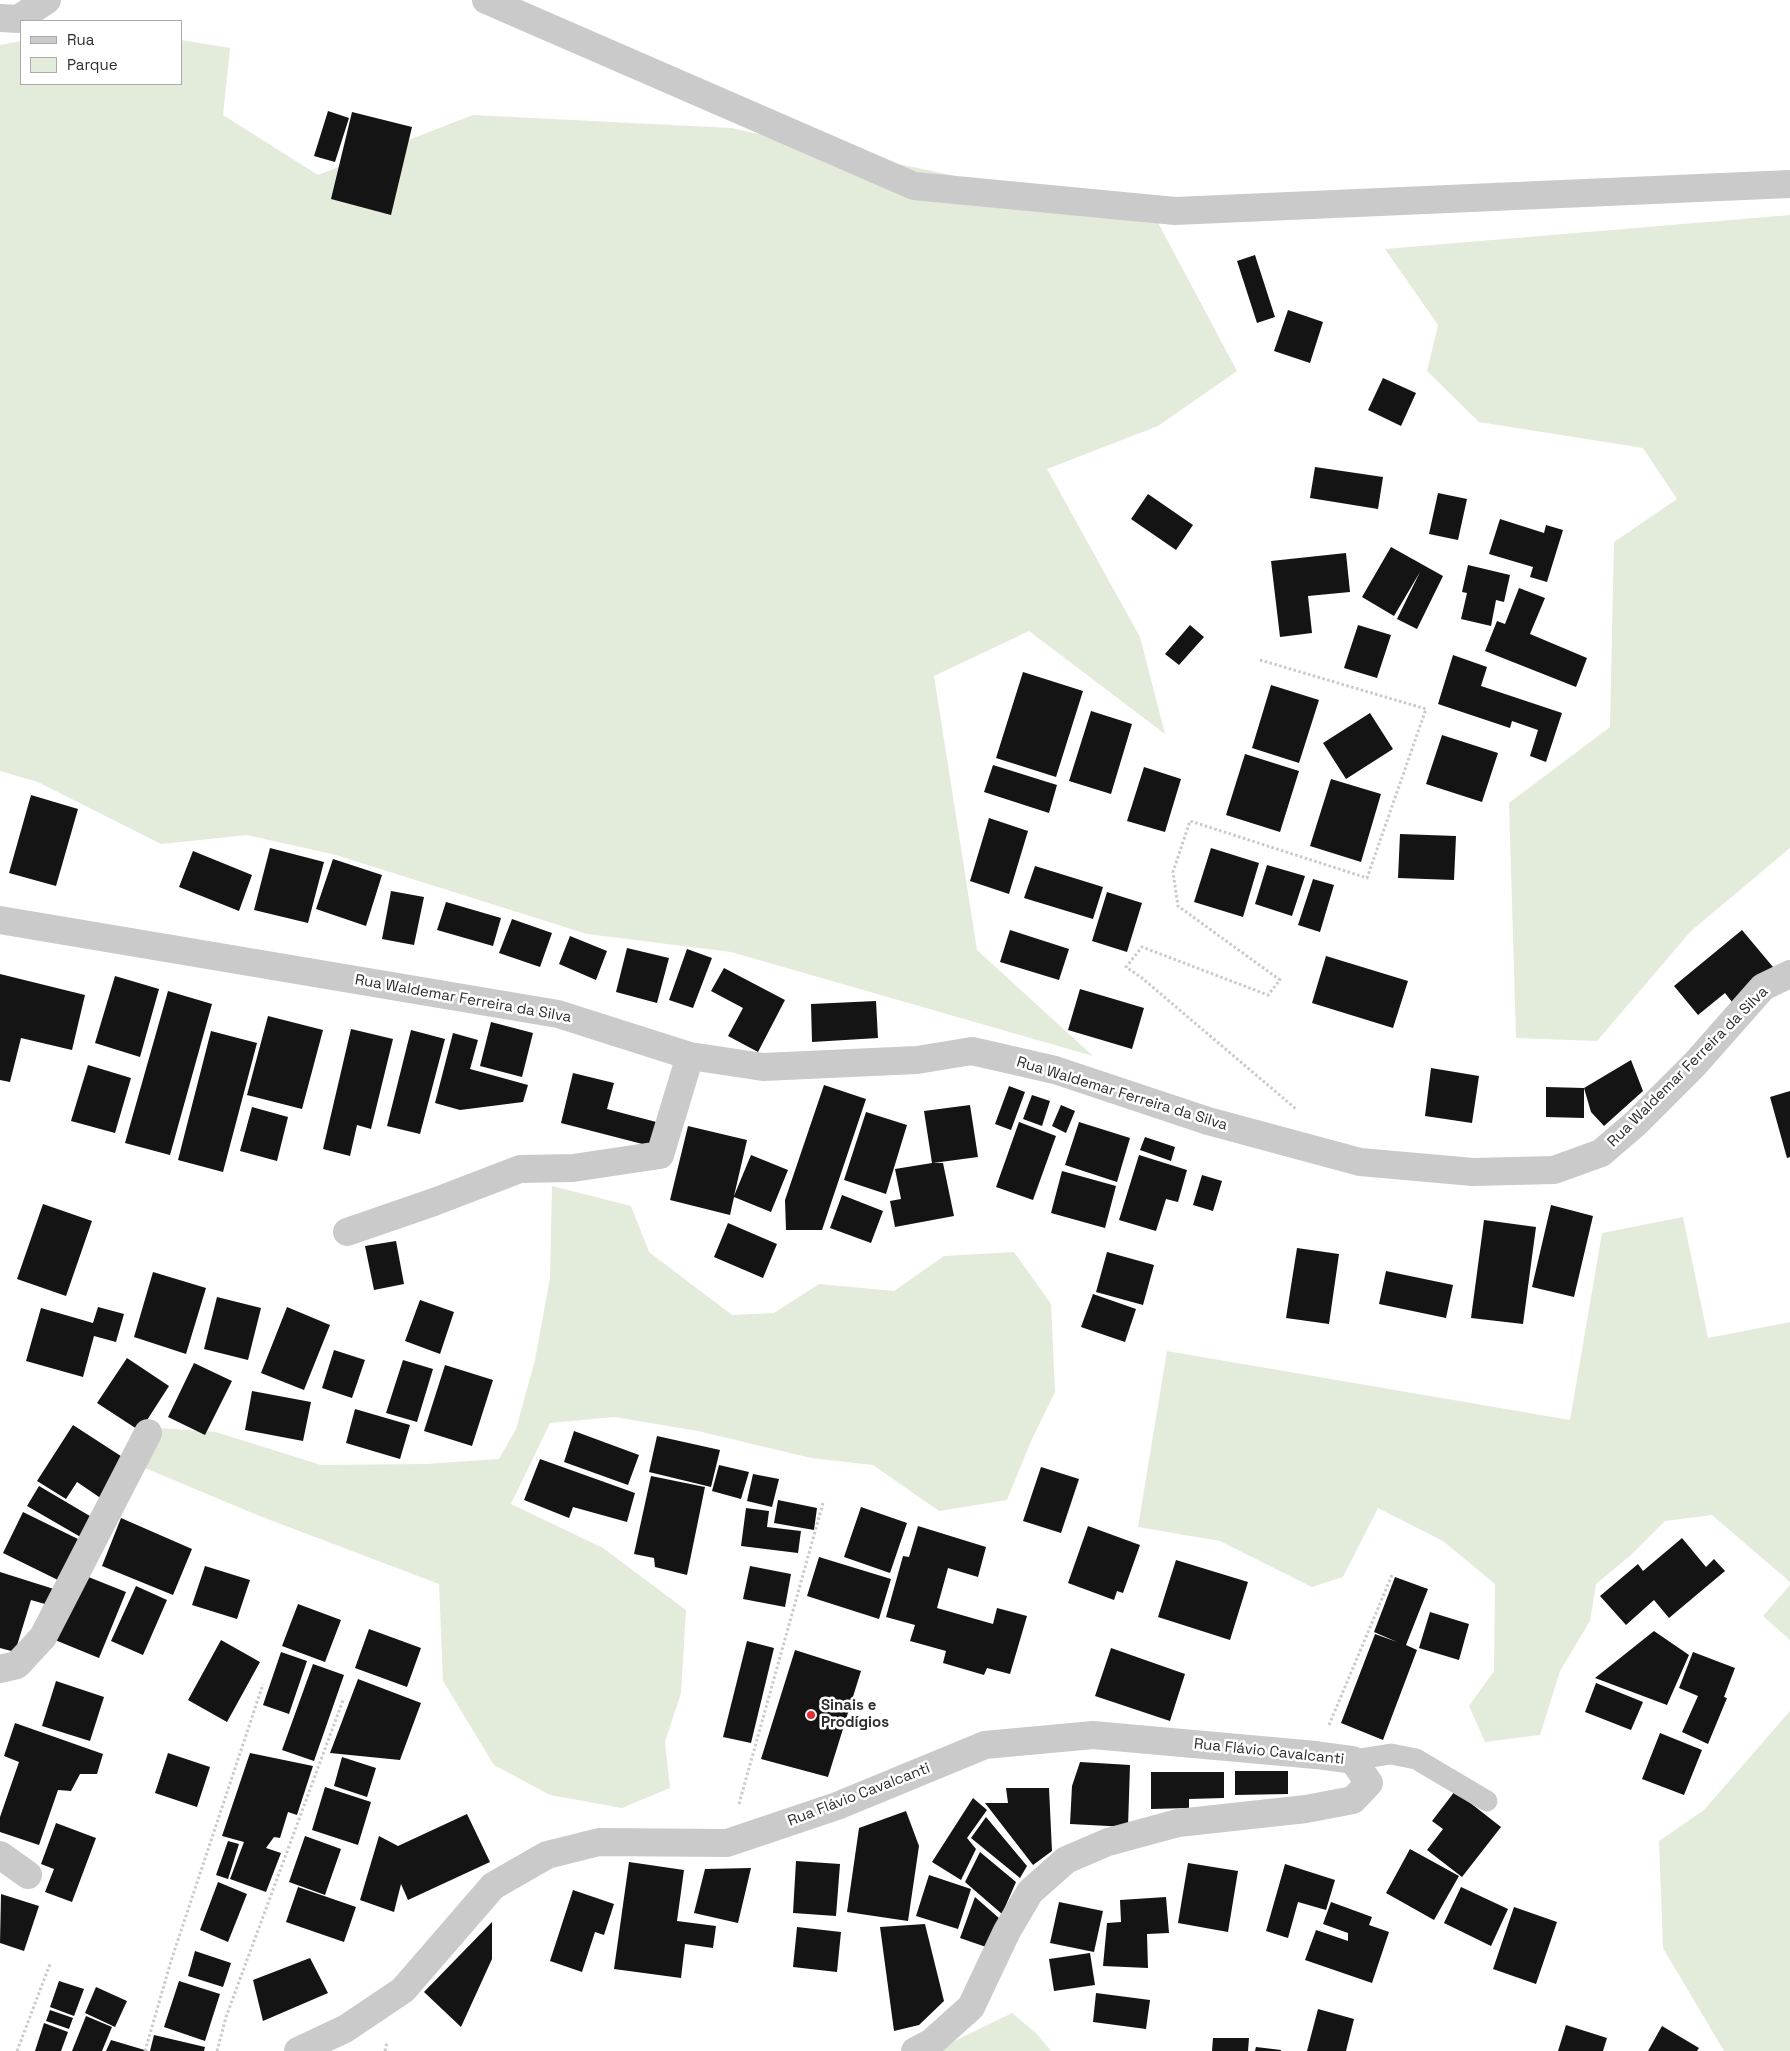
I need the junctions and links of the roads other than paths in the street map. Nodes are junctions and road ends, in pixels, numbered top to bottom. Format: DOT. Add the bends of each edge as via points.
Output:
graph roads {
  1 [pos="47,0"];
  2 [pos="486,0"];
  3 [pos="0,18"];
  4 [pos="1790,184"];
  5 [pos="0,920"];
  6 [pos="1790,974"];
  7 [pos="690,1056"];
  8 [pos="348,1232"];
  9 [pos="148,1433"];
  10 [pos="0,1669"];
  11 [pos="1353,1760"];
  12 [pos="1487,1801"];
  13 [pos="0,1855"];
  14 [pos="28,1875"];
  15 [pos="298,2051"];
  16 [pos="914,2051"];
  1 -- 3 [label="street" via="18,18"];
  2 -- 4 [label="street" via="914,186 1175,211"];
  5 -- 7 [label="street, Rua Waldemar Ferreira da Silva" via="558,1014"];
  6 -- 7 [label="street, Rua Waldemar Ferreira da Silva" via="1763,987 1695,1064 1601,1153 1554,1170 1472,1172 1360,1162 1208,1120 1054,1070 972,1051 917,1060 763,1067"];
  7 -- 8 [label="street" via="660,1155 573,1168 520,1169"];
  9 -- 10 [label="street" via="43,1637 17,1665"];
  11 -- 12 [label="lane" via="1391,1754 1416,1759"];
  11 -- 15 [label="street, Rua Flávio Cavalcanti" via="1093,1735 985,1745 837,1806 727,1843 599,1842 547,1855 493,1886 403,1990 345,2029"];
  11 -- 16 [label="street, Rua Flávio Cavalcanti" via="1369,1783 1354,1800 1306,1809 1178,1823 1108,1842 1066,1860 1030,1892 1007,1931 971,2007 932,2042"];
  13 -- 14 [label="street"];
}
